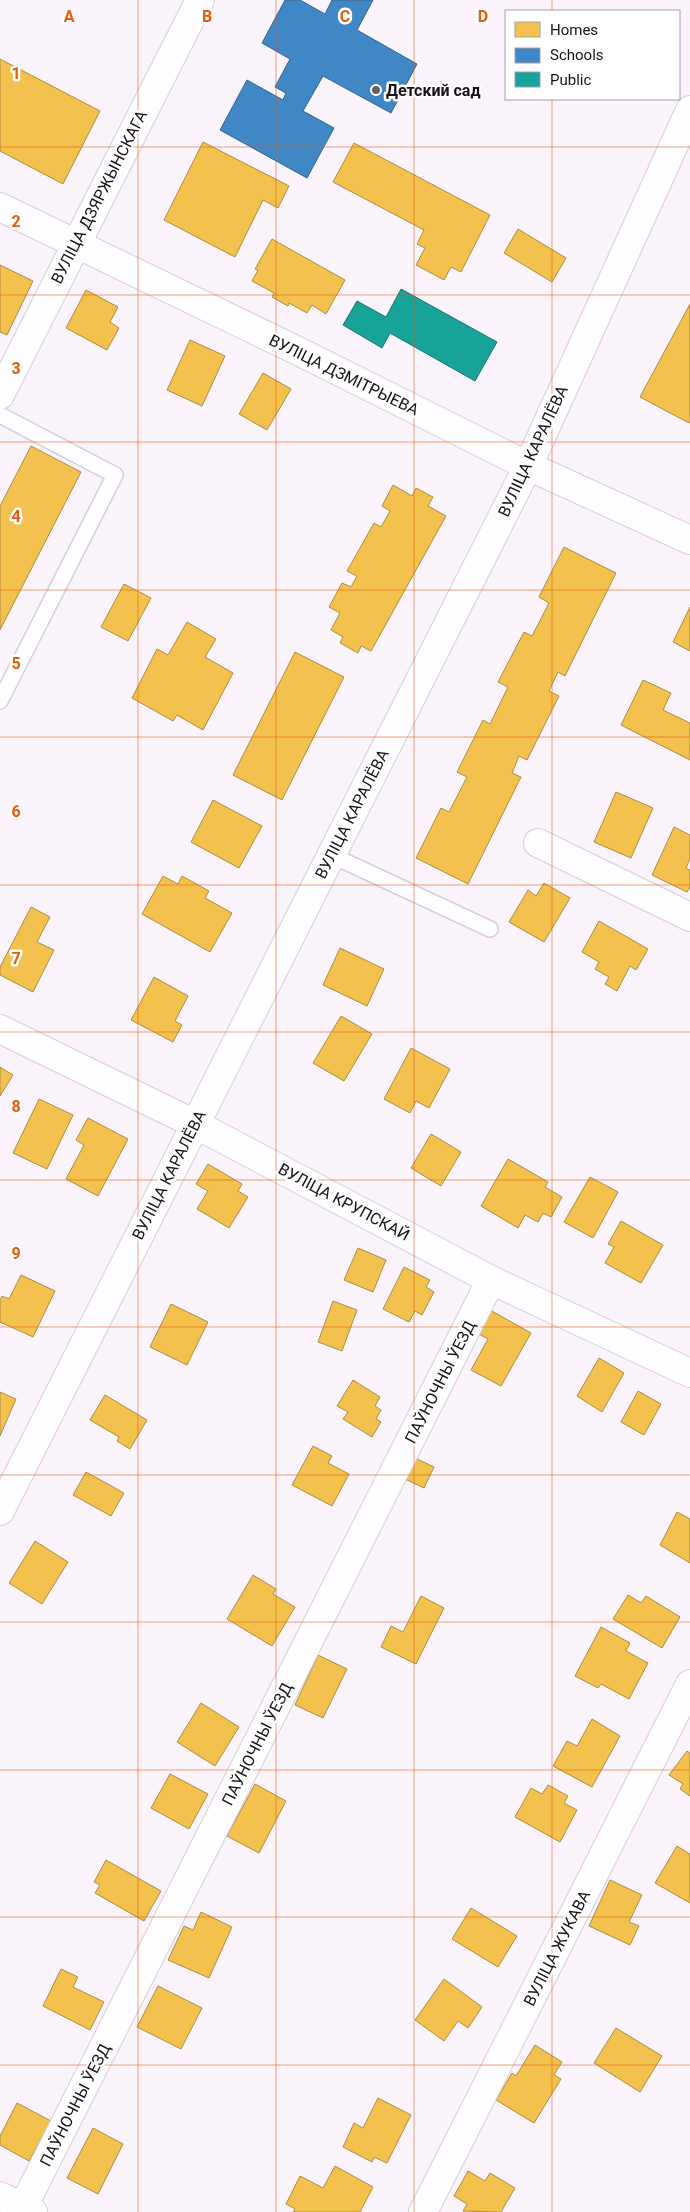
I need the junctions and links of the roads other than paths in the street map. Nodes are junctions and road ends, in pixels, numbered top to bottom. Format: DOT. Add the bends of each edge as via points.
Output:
graph roads {
  1 [pos="200,0"];
  2 [pos="690,110"];
  3 [pos="0,207"];
  4 [pos="75,245"];
  5 [pos="0,395"];
  6 [pos="0,415"];
  7 [pos="528,466"];
  8 [pos="690,540"];
  9 [pos="0,701"];
  10 [pos="538,843"];
  11 [pos="331,855"];
  12 [pos="690,918"];
  13 [pos="490,929"];
  14 [pos="0,1029"];
  15 [pos="195,1124"];
  16 [pos="491,1280"];
  17 [pos="690,1373"];
  18 [pos="0,1511"];
  19 [pos="690,1684"];
  20 [pos="19,2205"];
  21 [pos="424,2212"];
  1 -- 4 [label="street, ВУЛІЦА ДЗЯРЖЫНСКАГА"];
  2 -- 7 [label="street, ВУЛІЦА КАРАЛЁВА"];
  3 -- 4 [label="street, ВУЛІЦА ДЗМІТРЫЕВА"];
  4 -- 5 [label="street, ВУЛІЦА ДЗЯРЖЫНСКАГА"];
  4 -- 7 [label="street, ВУЛІЦА ДЗМІТРЫЕВА" via="296,350"];
  6 -- 9 [label="lane" via="115,474"];
  7 -- 8 [label="street, ВУЛІЦА ДЗМІТРЫЕВА"];
  7 -- 11 [label="street, ВУЛІЦА КАРАЛЁВА"];
  10 -- 12 [label="street"];
  11 -- 13 [label="lane"];
  11 -- 15 [label="street, ВУЛІЦА КАРАЛЁВА"];
  14 -- 15 [label="street, ВУЛІЦА КРУПСКАЙ"];
  15 -- 16 [label="street, ВУЛІЦА КРУПСКАЙ"];
  15 -- 18 [label="street, ВУЛІЦА КАРАЛЁВА"];
  16 -- 17 [label="street, ВУЛІЦА КРУПСКАЙ"];
  16 -- 20 [label="street, ПАЎНОЧНЫ ЎЕЗД"];
  19 -- 21 [label="street, ВУЛІЦА ЖУКАВА"];
}
